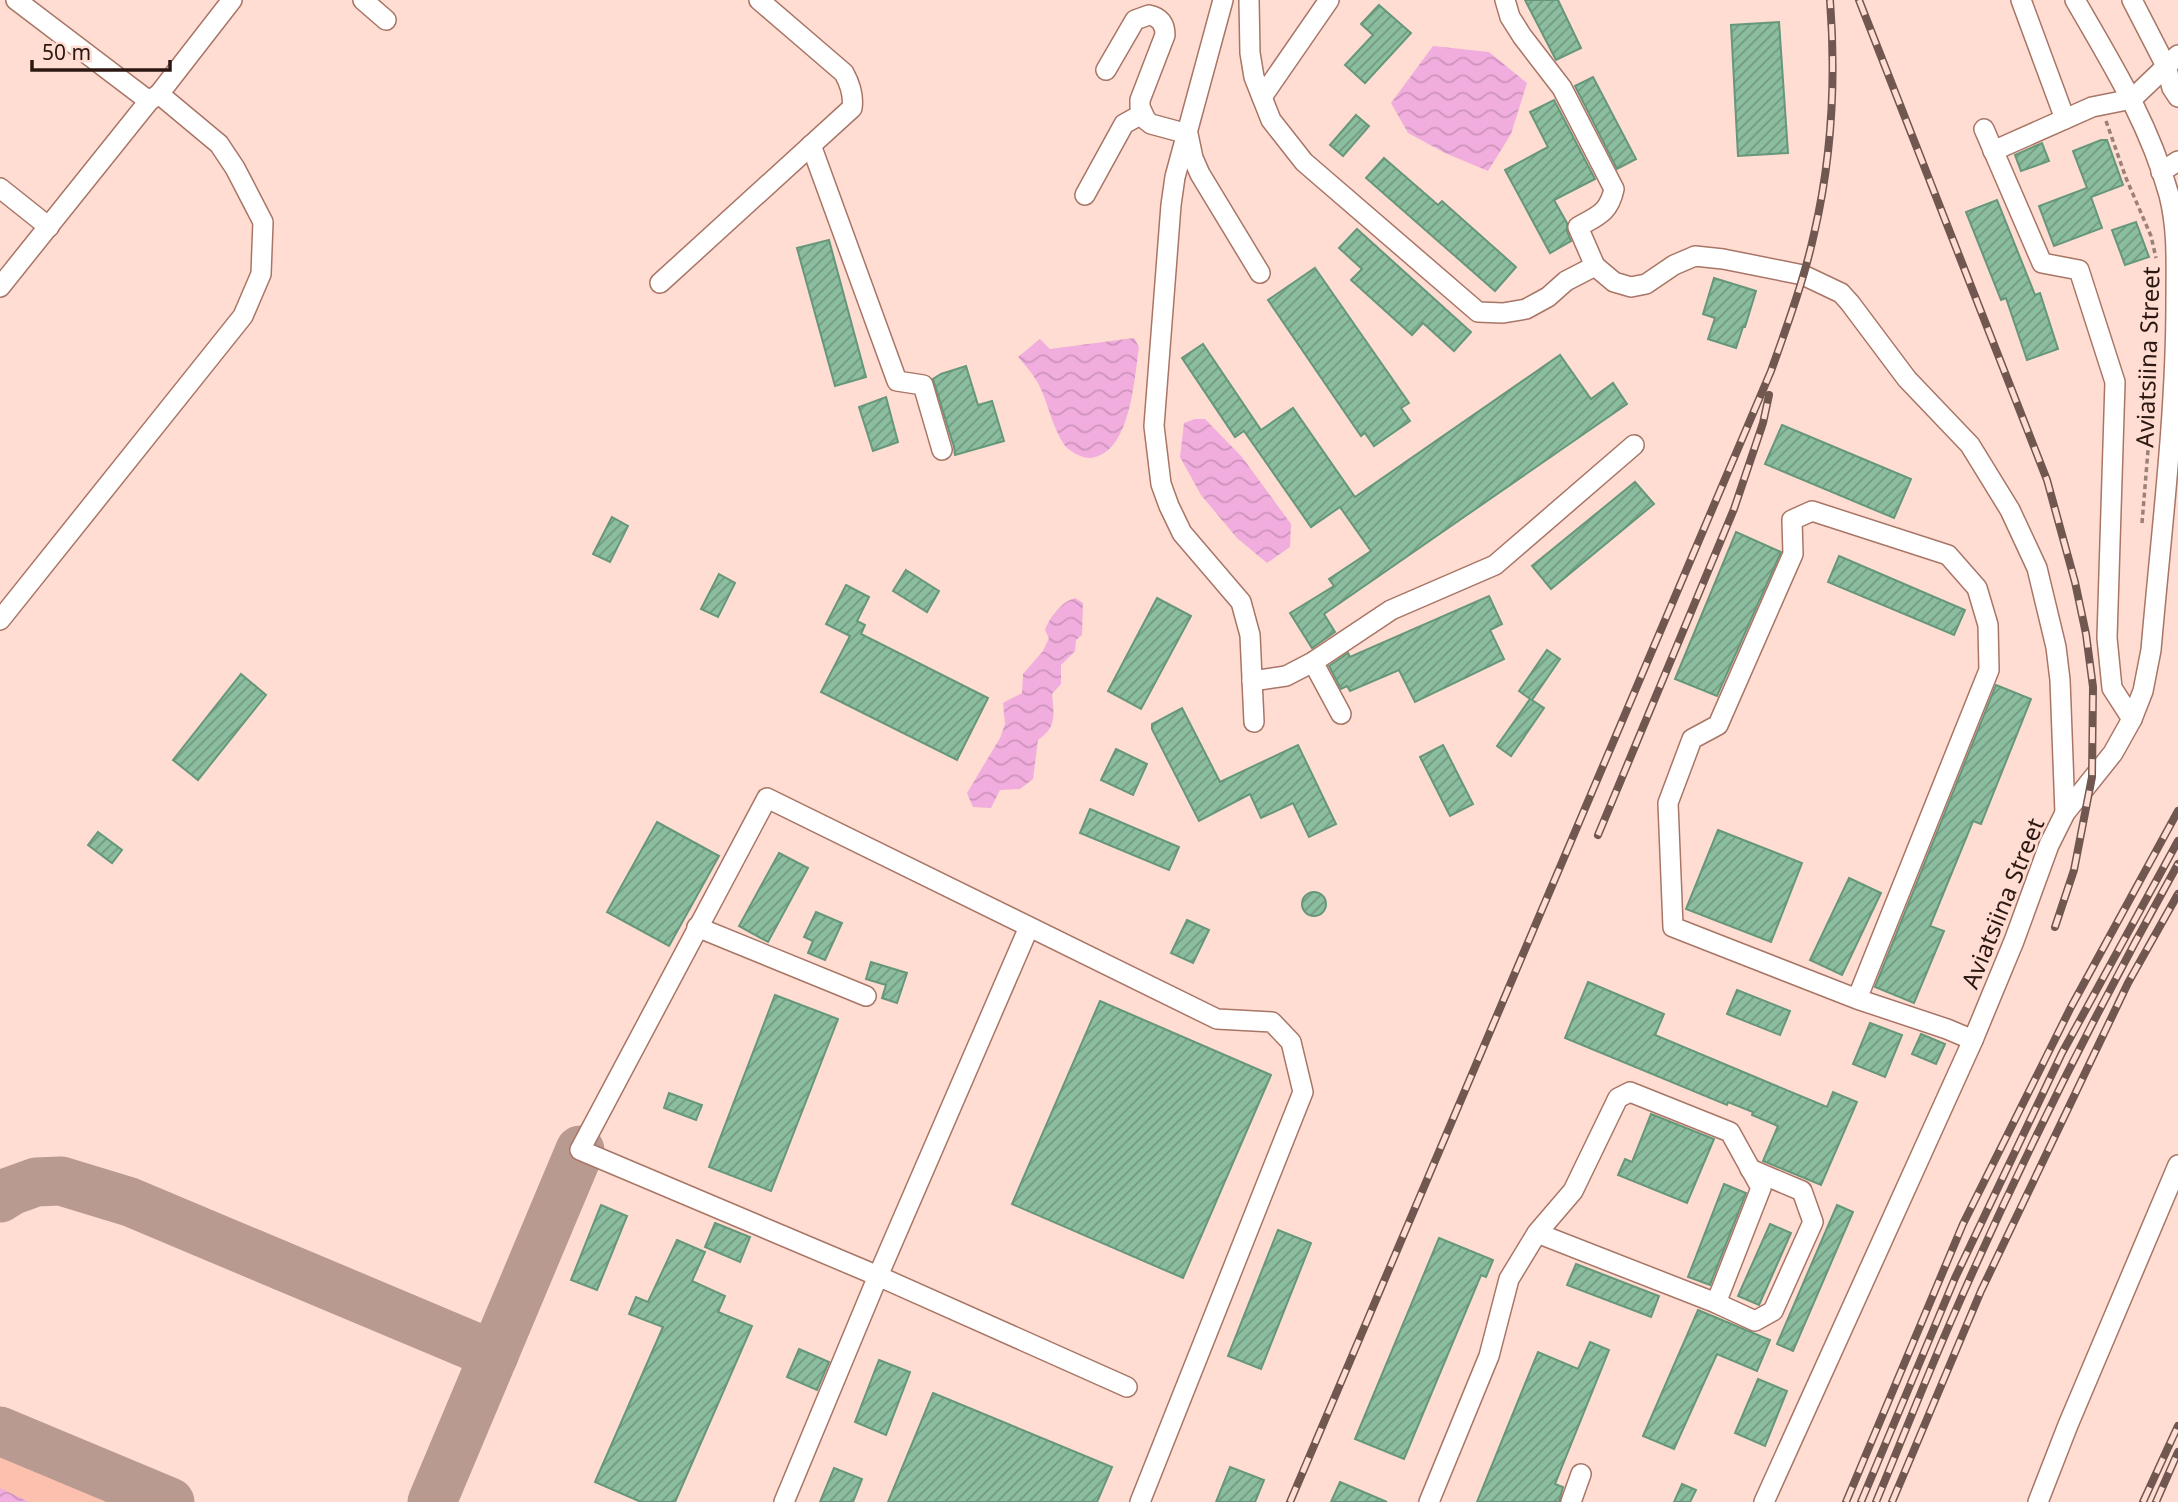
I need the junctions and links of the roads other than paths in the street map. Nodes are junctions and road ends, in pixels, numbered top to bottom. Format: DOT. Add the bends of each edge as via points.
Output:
graph roads {
  1 [pos="16,0"];
  2 [pos="232,0"];
  3 [pos="363,0"];
  4 [pos="760,0"];
  5 [pos="1223,0"];
  6 [pos="1249,0"];
  7 [pos="1329,0"];
  8 [pos="1505,0"];
  9 [pos="2021,0"];
  10 [pos="2075,0"];
  11 [pos="2132,0"];
  12 [pos="386,20"];
  13 [pos="2172,60"];
  14 [pos="1106,70"];
  15 [pos="154,97"];
  16 [pos="1262,97"];
  17 [pos="2178,97"];
  18 [pos="2132,99"];
  19 [pos="1142,114"];
  20 [pos="2065,119"];
  21 [pos="1984,129"];
  22 [pos="1188,134"];
  23 [pos="811,145"];
  24 [pos="1993,151"];
  25 [pos="2170,167"];
  26 [pos="0,188"];
  27 [pos="1084,195"];
  28 [pos="49,227"];
  29 [pos="1595,266"];
  30 [pos="1260,272"];
  31 [pos="660,283"];
  32 [pos="0,287"];
  33 [pos="1634,445"];
  34 [pos="942,450"];
  35 [pos="0,620"];
  36 [pos="1313,662"];
  37 [pos="1252,681"];
  38 [pos="1341,714"];
  39 [pos="2132,719"];
  40 [pos="1254,722"];
  41 [pos="2065,814"];
  42 [pos="697,927"];
  43 [pos="1029,927"];
  44 [pos="866,996"];
  45 [pos="1857,999"];
  46 [pos="1973,1040"];
  47 [pos="2178,1165"];
  48 [pos="1750,1168"];
  49 [pos="1537,1233"];
  50 [pos="878,1276"];
  51 [pos="1716,1303"];
  52 [pos="1127,1387"];
  53 [pos="1581,1474"];
  54 [pos="784,1502"];
  55 [pos="1140,1502"];
  56 [pos="1429,1502"];
  57 [pos="1571,1502"];
  58 [pos="1765,1502"];
  59 [pos="2038,1502"];
  1 -- 15 [label="street"];
  2 -- 15 [label="street"];
  3 -- 12 [label="street"];
  4 -- 23 [label="street" via="850,83 852,108"];
  5 -- 22 [label="street"];
  6 -- 16 [label="street" via="1250,53"];
  7 -- 16 [label="street"];
  8 -- 29 [label="street" via="1522,36 1562,88 1614,189 1611,203 1601,215 1578,227"];
  9 -- 20 [label="street"];
  10 -- 18 [label="street, Aviatsiina Street"];
  11 -- 13 [label="street"];
  13 -- 17 [label="street" via="2172,88"];
  13 -- 18 [label="street"];
  14 -- 19 [label="street" via="1135,20 1149,15 1160,19 1165,35 1140,100"];
  15 -- 28 [label="street"];
  15 -- 35 [label="street" via="219,144 235,168 263,222 261,274 243,316"];
  16 -- 29 [label="street" via="1271,121 1304,162 1478,312 1526,309"];
  18 -- 20 [label="street"];
  18 -- 25 [label="street, Aviatsiina Street"];
  19 -- 22 [label="street" via="1151,124"];
  19 -- 27 [label="street" via="1124,124"];
  20 -- 24 [label="street"];
  21 -- 24 [label="street"];
  22 -- 30 [label="street" via="1200,174"];
  22 -- 37 [label="street" via="1171,205 1154,426 1161,484 1182,533 1241,602 1250,635"];
  23 -- 31 [label="street"];
  23 -- 34 [label="street" via="897,381 923,385"];
  24 -- 39 [label="street" via="2042,263 2079,270 2115,382 2107,638 2112,688"];
  25 -- 39 [label="street, Aviatsiina Street" via="2176,227 2176,348 2151,650"];
  26 -- 28 [label="street"];
  28 -- 32 [label="street"];
  29 -- 41 [label="street" via="1614,282 1631,287 1646,284 1695,256 1723,259 1803,275 1841,293 1850,303 1907,379 1970,445 2010,510 2037,568 2060,680"];
  33 -- 36 [label="street" via="1495,565 1391,610"];
  36 -- 37 [label="street" via="1286,676"];
  36 -- 38 [label="street"];
  37 -- 40 [label="street"];
  39 -- 41 [label="street, Aviatsiina Street"];
  41 -- 46 [label="street, Aviatsiina Street"];
  42 -- 43 [label="street" via="767,798"];
  42 -- 44 [label="street"];
  42 -- 50 [label="street" via="580,1150"];
  43 -- 50 [label="street"];
  43 -- 55 [label="street" via="1217,1019 1272,1022 1291,1042 1303,1092"];
  45 -- 45 [label="street" via="1673,927 1668,803 1692,739 1718,725 1793,554 1792,520 1812,511 1948,555 1976,588 1988,625 1989,670"];
  45 -- 46 [label="street"];
  46 -- 58 [label="street, Aviatsiina Street"];
  47 -- 59 [label="street"];
  48 -- 49 [label="street" via="1730,1132 1630,1092 1618,1098 1573,1191"];
  48 -- 51 [label="street" via="1761,1188"];
  48 -- 51 [label="street" via="1801,1191 1813,1222 1773,1311 1755,1321"];
  49 -- 51 [label="street"];
  49 -- 56 [label="street" via="1509,1279 1489,1356"];
  50 -- 52 [label="street"];
  50 -- 54 [label="street"];
  53 -- 57 [label="street"];
}
